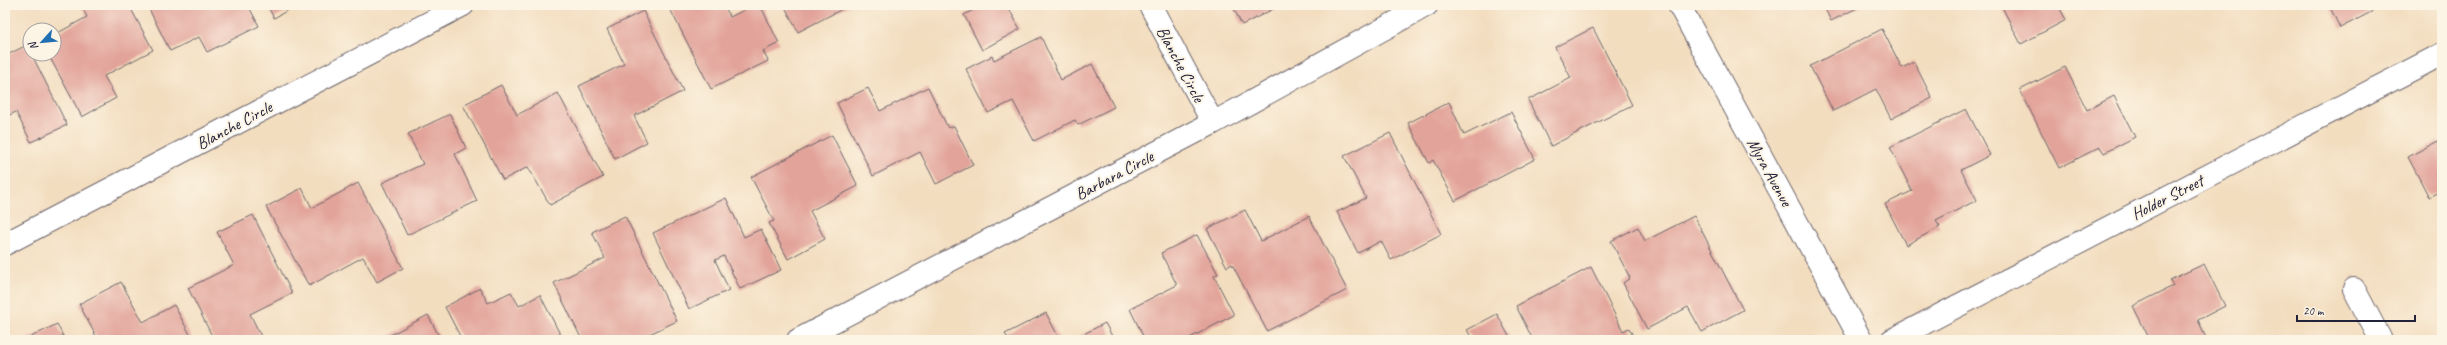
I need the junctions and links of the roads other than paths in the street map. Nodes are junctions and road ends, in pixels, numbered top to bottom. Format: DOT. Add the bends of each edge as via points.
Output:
graph roads {
  1 [pos="463,5"];
  2 [pos="1150,5"];
  3 [pos="1427,5"];
  4 [pos="1679,5"];
  5 [pos="2442,54"];
  6 [pos="1213,123"];
  7 [pos="5,244"];
  8 [pos="2354,289"];
  9 [pos="798,340"];
  10 [pos="1861,340"];
  11 [pos="1892,340"];
  12 [pos="2381,340"];
  1 -- 7 [label="street, Blanche Circle"];
  2 -- 6 [label="street, Blanche Circle"];
  3 -- 6 [label="street, Barbara Circle"];
  4 -- 10 [label="street, Myra Avenue"];
  5 -- 11 [label="street, Holder Street"];
  6 -- 9 [label="street, Barbara Circle"];
  8 -- 12 [label="street"];
}
